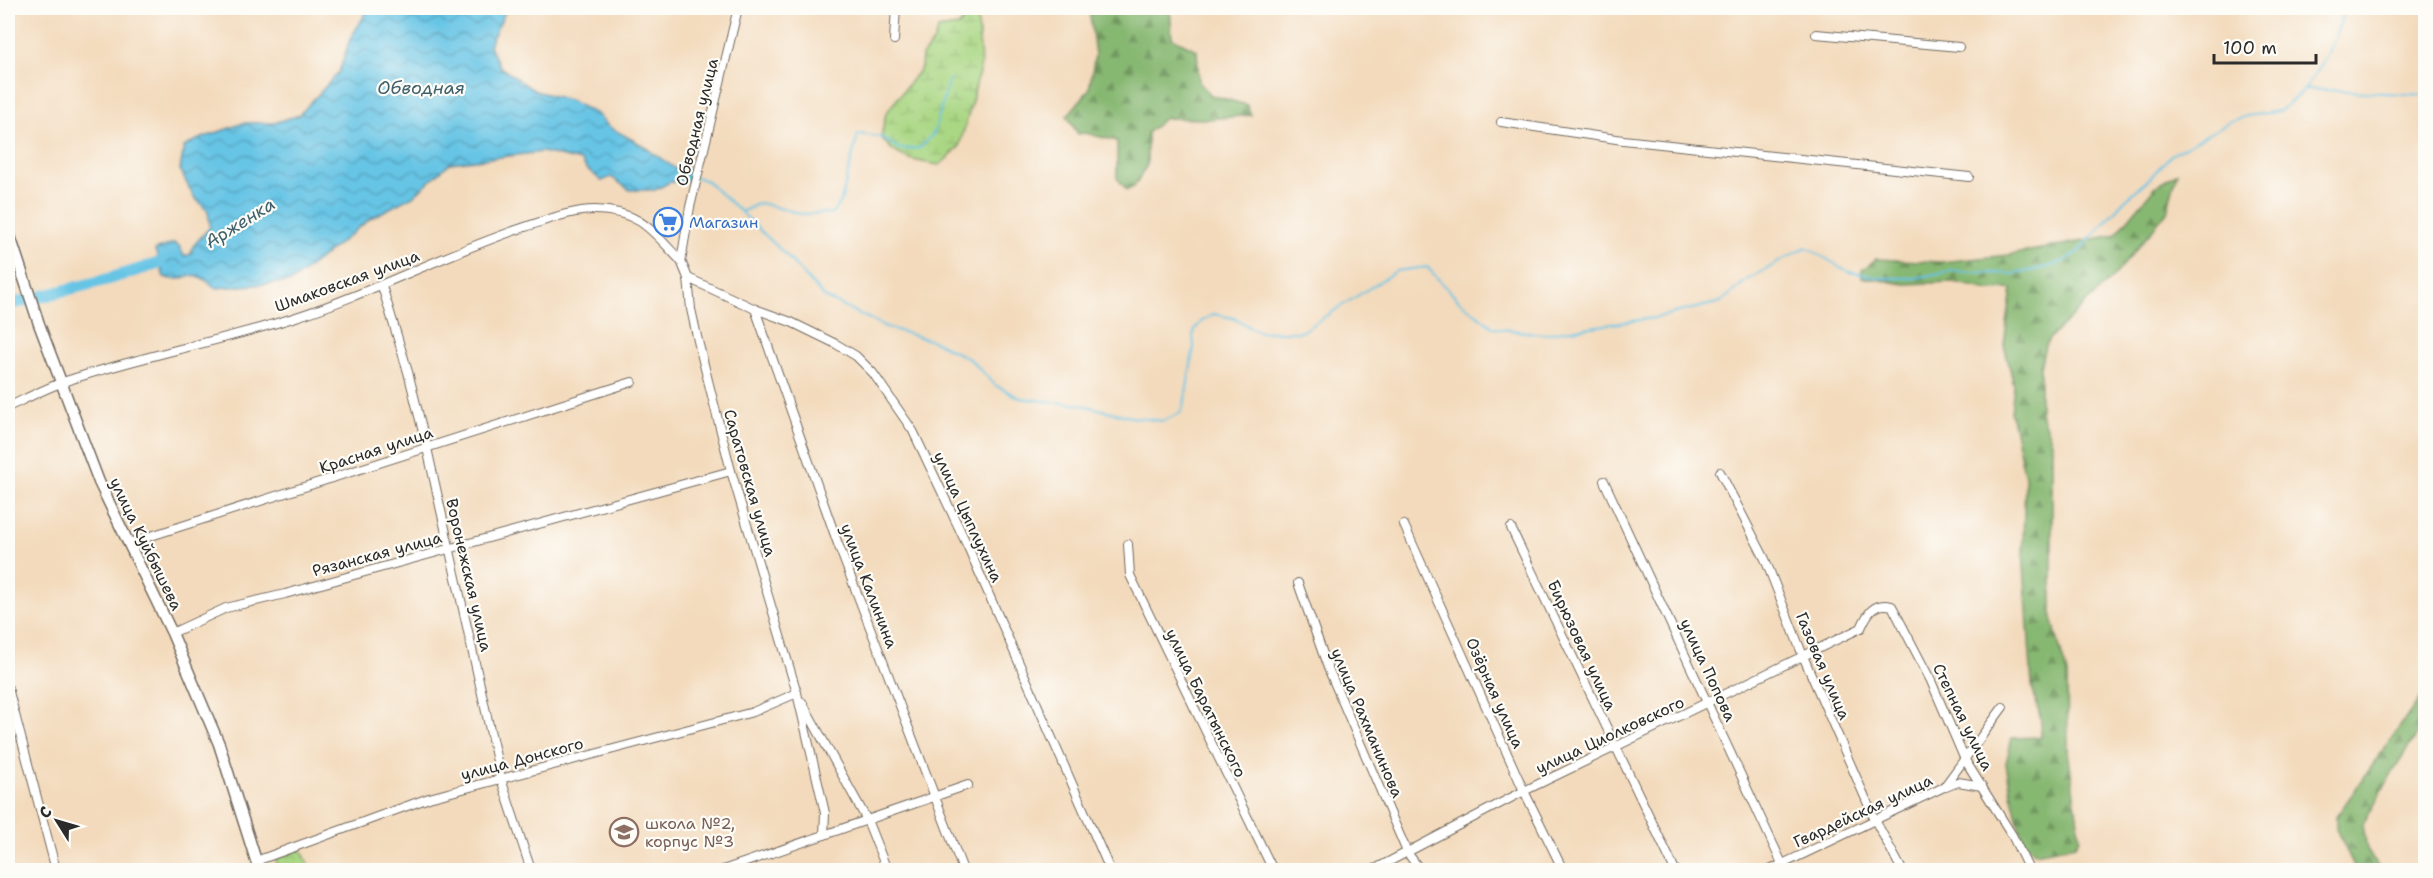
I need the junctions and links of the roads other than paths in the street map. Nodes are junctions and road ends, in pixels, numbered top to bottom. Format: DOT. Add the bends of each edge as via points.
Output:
graph roads {
  1 [pos="738,8"];
  2 [pos="896,8"];
  3 [pos="1816,34"];
  4 [pos="894,40"];
  5 [pos="1959,47"];
  6 [pos="1501,122"];
  7 [pos="1969,177"];
  8 [pos="8,230"];
  9 [pos="681,261"];
  10 [pos="688,279"];
  11 [pos="382,286"];
  12 [pos="755,309"];
  13 [pos="632,382"];
  14 [pos="61,383"];
  15 [pos="8,406"];
  16 [pos="427,448"];
  17 [pos="731,471"];
  18 [pos="1720,472"];
  19 [pos="1604,481"];
  20 [pos="1404,525"];
  21 [pos="1511,528"];
  22 [pos="129,543"];
  23 [pos="1128,544"];
  24 [pos="449,549"];
  25 [pos="1298,583"];
  26 [pos="1892,606"];
  27 [pos="172,633"];
  28 [pos="1803,656"];
  29 [pos="8,687"];
  30 [pos="797,693"];
  31 [pos="1709,704"];
  32 [pos="2003,707"];
  33 [pos="1616,748"];
  34 [pos="1965,760"];
  35 [pos="501,779"];
  36 [pos="968,785"];
  37 [pos="1982,786"];
  38 [pos="1944,787"];
  39 [pos="1524,791"];
  40 [pos="935,797"];
  41 [pos="867,820"];
  42 [pos="1875,820"];
  43 [pos="824,835"];
  44 [pos="1407,852"];
  45 [pos="258,866"];
  46 [pos="1784,867"];
  47 [pos="56,870"];
  48 [pos="531,870"];
  49 [pos="723,870"];
  50 [pos="887,870"];
  51 [pos="963,870"];
  52 [pos="1110,870"];
  53 [pos="1273,870"];
  54 [pos="1373,870"];
  55 [pos="1420,870"];
  56 [pos="1563,870"];
  57 [pos="1675,870"];
  58 [pos="1770,870"];
  59 [pos="1902,870"];
  60 [pos="2030,870"];
  1 -- 9 [label="street, Обводная улица" via="690,207"];
  2 -- 4 [label="street"];
  3 -- 5 [label="street"];
  6 -- 7 [label="street" via="1623,140"];
  8 -- 14 [label="street, улица Куйбышева"];
  9 -- 10 [label="street"];
  9 -- 11 [label="street, Шмаковская улица" via="646,224 622,212 593,210 493,238"];
  10 -- 12 [label="street, улица Цыплухина"];
  10 -- 17 [label="street, Саратовская улица" via="693,320"];
  11 -- 14 [label="street, Шмаковская улица" via="292,319"];
  11 -- 16 [label="street, Воронежская улица"];
  12 -- 40 [label="street, улица Калинина" via="838,544"];
  12 -- 52 [label="street, улица Цыплухина" via="791,322 856,356 873,373 913,431"];
  13 -- 16 [label="street, Красная улица"];
  14 -- 15 [label="street, Шмаковская улица"];
  14 -- 22 [label="street, улица Куйбышева" via="99,482"];
  16 -- 22 [label="street, Красная улица"];
  16 -- 24 [label="street, Воронежская улица"];
  17 -- 24 [label="street, Рязанская улица"];
  17 -- 30 [label="street, Саратовская улица"];
  18 -- 28 [label="street, Газовая улица" via="1765,559"];
  19 -- 31 [label="street, улица Попова"];
  20 -- 39 [label="street, Озёрная улица"];
  21 -- 33 [label="street, Бирюзовая улица"];
  22 -- 27 [label="street, улица Куйбышева"];
  23 -- 53 [label="street, улица Баратынского" via="1130,575"];
  24 -- 27 [label="street, Рязанская улица" via="226,608"];
  24 -- 35 [label="street, Воронежская улица"];
  25 -- 44 [label="street, улица Рахманинова" via="1328,668"];
  26 -- 28 [label="street, улица Циолковского" via="1878,605 1861,628"];
  26 -- 34 [label="street, Степная улица" via="1931,681"];
  27 -- 45 [label="street, улица Куйбышева" via="219,744"];
  28 -- 31 [label="street, улица Циолковского"];
  28 -- 42 [label="street, Газовая улица"];
  29 -- 47 [label="street"];
  30 -- 35 [label="street, улица Донского" via="753,712"];
  30 -- 41 [label="street, Саратовская улица"];
  30 -- 43 [label="street, Саратовская улица" via="825,813"];
  31 -- 33 [label="street, улица Циолковского"];
  31 -- 46 [label="street, улица Попова"];
  32 -- 34 [label="street, Гвардейская улица"];
  33 -- 39 [label="street, улица Циолковского"];
  33 -- 57 [label="street, Бирюзовая улица"];
  34 -- 37 [label="street, Степная улица"];
  34 -- 38 [label="street, Гвардейская улица"];
  35 -- 45 [label="street, улица Донского" via="429,798"];
  35 -- 48 [label="street, Воронежская улица"];
  36 -- 40 [label="street"];
  37 -- 38 [label="street" via="1959,782"];
  37 -- 60 [label="street, Степная улица"];
  38 -- 42 [label="street, Гвардейская улица"];
  39 -- 44 [label="street, улица Циолковского"];
  39 -- 56 [label="street, Озёрная улица"];
  40 -- 41 [label="street"];
  40 -- 51 [label="street, улица Калинина"];
  41 -- 43 [label="street"];
  41 -- 50 [label="street, Саратовская улица"];
  42 -- 46 [label="street, Гвардейская улица"];
  42 -- 59 [label="street, Газовая улица"];
  43 -- 49 [label="street"];
  44 -- 54 [label="street, улица Циолковского"];
  44 -- 55 [label="street, улица Рахманинова"];
  46 -- 58 [label="street, Гвардейская улица"];
}
